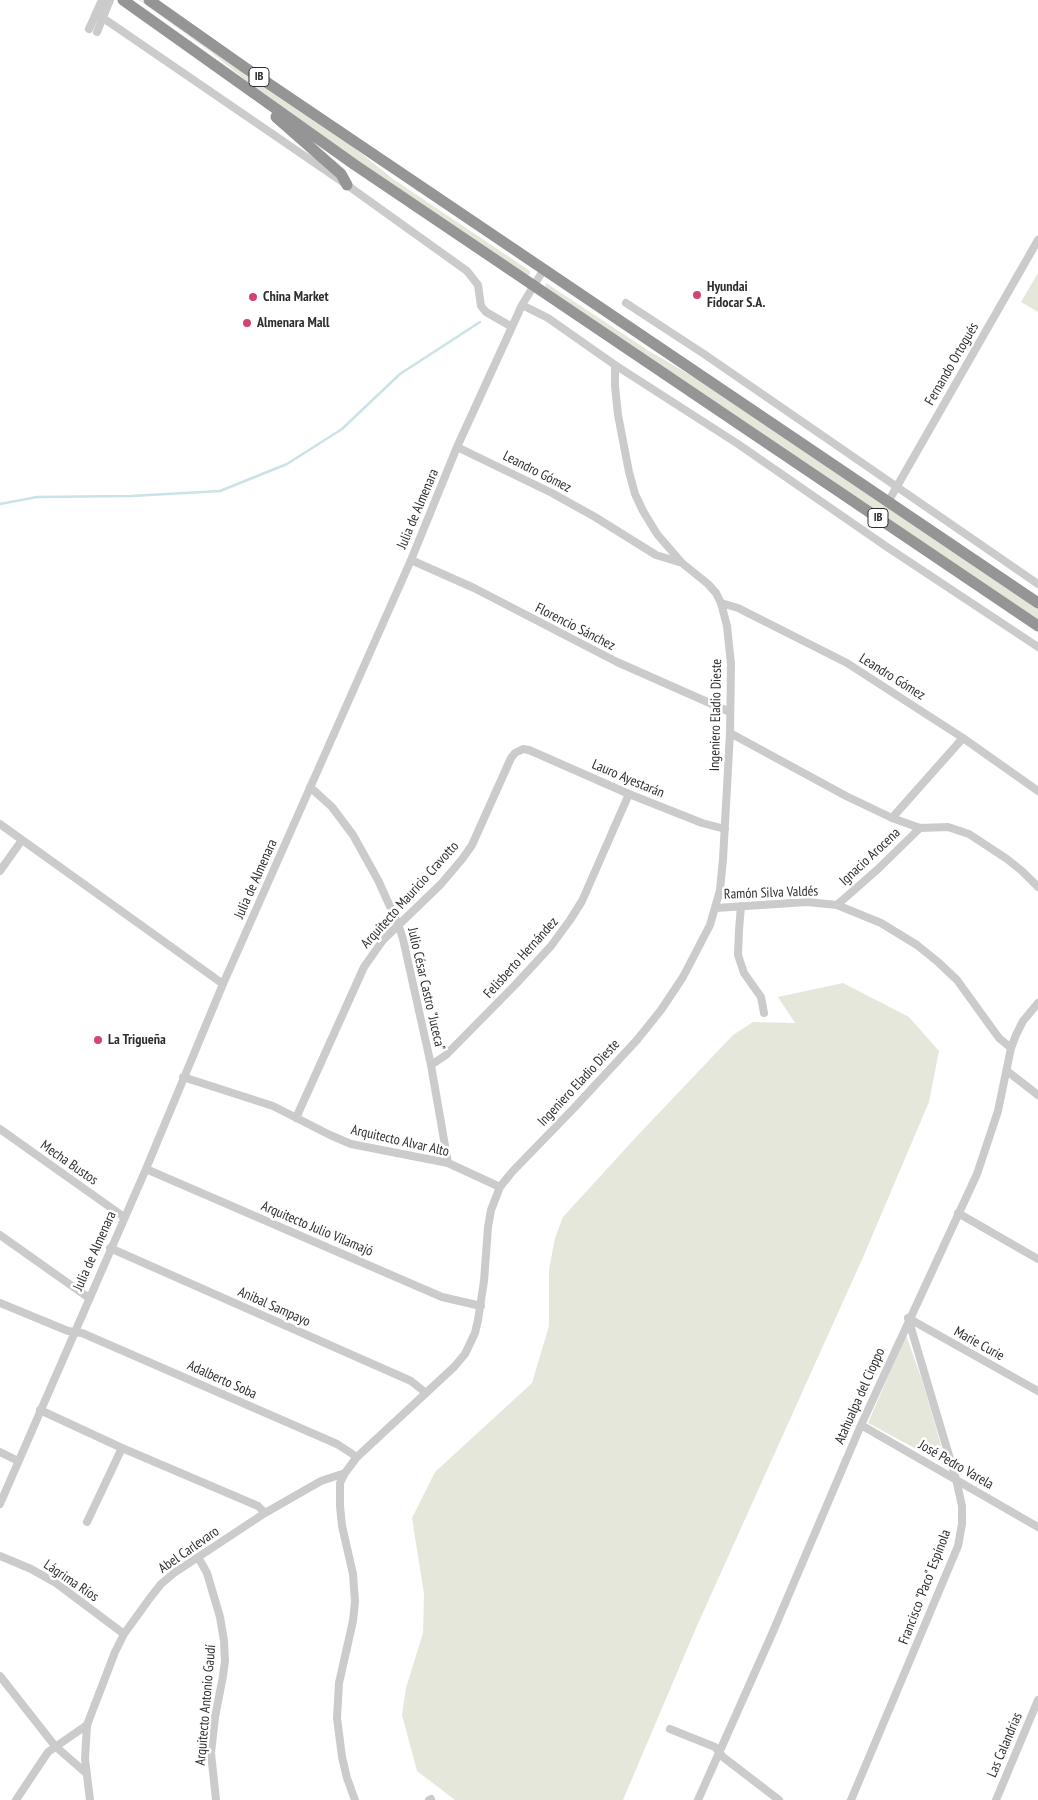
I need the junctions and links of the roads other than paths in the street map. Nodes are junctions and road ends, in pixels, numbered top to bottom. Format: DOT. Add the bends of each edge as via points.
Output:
graph roads {
  1 [pos="102,0"];
  2 [pos="110,0"];
  3 [pos="123,0"];
  4 [pos="149,0"];
  5 [pos="103,18"];
  6 [pos="240,84"];
  7 [pos="347,185"];
  8 [pos="1038,240"];
  9 [pos="544,269"];
  10 [pos="534,285"];
  11 [pos="626,303"];
  12 [pos="522,305"];
  13 [pos="512,327"];
  14 [pos="615,365"];
  15 [pos="457,447"];
  16 [pos="896,486"];
  17 [pos="888,502"];
  18 [pos="411,560"];
  19 [pos="682,563"];
  20 [pos="1038,584"];
  21 [pos="721,603"];
  22 [pos="1038,603"];
  23 [pos="1038,626"];
  24 [pos="1038,647"];
  25 [pos="730,712"];
  26 [pos="730,733"];
  27 [pos="963,738"];
  28 [pos="523,750"];
  29 [pos="310,787"];
  30 [pos="1038,791"];
  31 [pos="629,794"];
  32 [pos="892,818"];
  33 [pos="0,824"];
  34 [pos="920,828"];
  35 [pos="725,829"];
  36 [pos="22,840"];
  37 [pos="0,871"];
  38 [pos="1038,887"];
  39 [pos="837,905"];
  40 [pos="741,906"];
  41 [pos="716,908"];
  42 [pos="398,924"];
  43 [pos="223,984"];
  44 [pos="1038,1003"];
  45 [pos="764,1013"];
  46 [pos="1011,1048"];
  47 [pos="431,1065"];
  48 [pos="1007,1071"];
  49 [pos="183,1078"];
  50 [pos="1038,1095"];
  51 [pos="296,1118"];
  52 [pos="0,1129"];
  53 [pos="448,1163"];
  54 [pos="146,1168"];
  55 [pos="500,1187"];
  56 [pos="958,1213"];
  57 [pos="124,1217"];
  58 [pos="0,1235"];
  59 [pos="110,1248"];
  60 [pos="1038,1259"];
  61 [pos="89,1298"];
  62 [pos="0,1303"];
  63 [pos="481,1306"];
  64 [pos="908,1318"];
  65 [pos="74,1332"];
  66 [pos="1038,1391"];
  67 [pos="426,1393"];
  68 [pos="40,1410"];
  69 [pos="860,1424"];
  70 [pos="122,1448"];
  71 [pos="0,1452"];
  72 [pos="357,1457"];
  73 [pos="18,1460"];
  74 [pos="345,1474"];
  75 [pos="956,1479"];
  76 [pos="0,1504"];
  77 [pos="265,1513"];
  78 [pos="87,1522"];
  79 [pos="1038,1527"];
  80 [pos="0,1556"];
  81 [pos="198,1557"];
  82 [pos="124,1634"];
  83 [pos="0,1676"];
  84 [pos="1038,1700"];
  85 [pos="87,1725"];
  86 [pos="670,1729"];
  87 [pos="55,1746"];
  88 [pos="719,1752"];
  89 [pos="86,1774"];
  90 [pos="16,1800"];
  91 [pos="90,1800"];
  92 [pos="216,1800"];
  93 [pos="355,1800"];
  94 [pos="698,1800"];
  95 [pos="779,1800"];
  96 [pos="851,1800"];
  97 [pos="996,1800"];
  1 -- 5 [label="street" via="93,31"];
  2 -- 5 [label="street"];
  3 -- 6 [label="highway, IB"];
  4 -- 9 [label="highway, IB"];
  5 -- 7 [label="street"];
  6 -- 7 [label="highway" via="341,174"];
  6 -- 10 [label="highway, IB"];
  7 -- 13 [label="street" via="467,271 478,285 481,306"];
  8 -- 16 [label="street, Fernando Ortogués"];
  9 -- 10 [label="street, Julia de Almenara"];
  9 -- 17 [label="highway, IB"];
  10 -- 12 [label="street, Julia de Almenara"];
  10 -- 23 [label="highway, IB"];
  11 -- 16 [label="street"];
  12 -- 13 [label="street, Julia de Almenara"];
  12 -- 14 [label="street" via="548,318"];
  13 -- 15 [label="street, Julia de Almenara"];
  14 -- 19 [label="street, Ingeniero Eladio Dieste" via="618,414 636,494 657,534"];
  14 -- 24 [label="street"];
  15 -- 18 [label="street, Julia de Almenara"];
  15 -- 19 [label="street, Leandro Gómez" via="552,493 656,555"];
  16 -- 17 [label="street, Fernando Ortogués"];
  16 -- 20 [label="street"];
  17 -- 22 [label="highway, IB"];
  18 -- 25 [label="street, Florencio Sánchez" via="474,588 617,662"];
  18 -- 29 [label="street, Julia de Almenara"];
  19 -- 21 [label="street, Ingeniero Eladio Dieste" via="708,584"];
  21 -- 25 [label="street, Ingeniero Eladio Dieste" via="729,644"];
  21 -- 27 [label="street, Leandro Gómez" via="746,612 847,664"];
  25 -- 26 [label="street, Ingeniero Eladio Dieste"];
  26 -- 32 [label="street"];
  26 -- 35 [label="street, Ingeniero Eladio Dieste"];
  27 -- 30 [label="street, Leandro Gómez"];
  27 -- 32 [label="street, Ignacio Arocena"];
  28 -- 31 [label="street, Lauro Ayestarán"];
  28 -- 42 [label="street, Arquitecto Mauricio Cravotto" via="511,758 463,858 441,884"];
  29 -- 42 [label="street, Julio César Castro \"Juceca\"" via="332,808 352,835"];
  29 -- 43 [label="street, Julia de Almenara"];
  31 -- 35 [label="street, Lauro Ayestarán"];
  31 -- 47 [label="street, Felisberto Hernández" via="594,877 570,920 551,946 509,991 446,1055"];
  32 -- 34 [label="street"];
  33 -- 36 [label="street"];
  34 -- 38 [label="street" via="948,827 969,834 1022,870"];
  34 -- 39 [label="street, Ignacio Arocena"];
  35 -- 41 [label="street, Ingeniero Eladio Dieste"];
  36 -- 37 [label="street"];
  36 -- 43 [label="street"];
  39 -- 40 [label="street, Ramón Silva Valdés" via="807,902"];
  39 -- 46 [label="street, Ramón Silva Valdés" via="899,933 938,962 957,980 999,1038"];
  40 -- 41 [label="street, Ramón Silva Valdés"];
  40 -- 45 [label="street" via="738,955 744,973 761,997"];
  41 -- 55 [label="street, Ingeniero Eladio Dieste" via="683,977 661,1010"];
  42 -- 47 [label="street, Julio César Castro \"Juceca\""];
  42 -- 51 [label="street, Arquitecto Mauricio Cravotto" via="372,954 356,981"];
  43 -- 49 [label="street, Julia de Almenara"];
  44 -- 46 [label="street, Atahualpa del Cioppo" via="1023,1021"];
  46 -- 48 [label="street, Atahualpa del Cioppo"];
  47 -- 53 [label="street, Julio César Castro \"Juceca\""];
  48 -- 50 [label="street"];
  48 -- 56 [label="street, Atahualpa del Cioppo" via="989,1141"];
  49 -- 51 [label="street, Arquitecto Alvar Alto" via="274,1106"];
  49 -- 54 [label="street, Julia de Almenara"];
  51 -- 53 [label="street, Arquitecto Alvar Alto" via="351,1144"];
  52 -- 57 [label="street, Mecha Bustos"];
  53 -- 55 [label="street, Arquitecto Alvar Alto"];
  54 -- 57 [label="street, Julia de Almenara"];
  54 -- 63 [label="street, Arquitecto Julio Vilamajó" via="442,1297"];
  55 -- 63 [label="street, Ingeniero Eladio Dieste" via="488,1228"];
  56 -- 60 [label="street"];
  56 -- 64 [label="street, Atahualpa del Cioppo"];
  57 -- 59 [label="street, Julia de Almenara"];
  58 -- 61 [label="street"];
  59 -- 61 [label="street, Julia de Almenara"];
  59 -- 67 [label="street, Anibal Sampayo" via="411,1381"];
  61 -- 65 [label="street, Julia de Almenara"];
  62 -- 65 [label="street, Adalberto Soba"];
  63 -- 67 [label="street, Ingeniero Eladio Dieste" via="475,1334 465,1354"];
  64 -- 66 [label="street, Marie Curie"];
  64 -- 69 [label="street, Atahualpa del Cioppo"];
  64 -- 75 [label="street, Francisco \"Paco\" Espínola"];
  65 -- 68 [label="street, Julia de Almenara"];
  65 -- 72 [label="street, Adalberto Soba" via="91,1336 337,1444"];
  67 -- 72 [label="street, Ingeniero Eladio Dieste"];
  68 -- 70 [label="street"];
  68 -- 73 [label="street, Julia de Almenara"];
  69 -- 75 [label="street, José Pedro Varela"];
  69 -- 88 [label="street, Atahualpa del Cioppo"];
  70 -- 77 [label="street" via="258,1506"];
  70 -- 78 [label="street"];
  71 -- 73 [label="street"];
  72 -- 74 [label="street, Ingeniero Eladio Dieste"];
  73 -- 76 [label="street, Julia de Almenara"];
  74 -- 77 [label="street, Abel Carlevaro" via="321,1481"];
  74 -- 93 [label="street, Ingeniero Eladio Dieste" via="340,1483 340,1506 355,1602 339,1683 337,1718 342,1757"];
  75 -- 79 [label="street, José Pedro Varela"];
  75 -- 96 [label="street, Francisco \"Paco\" Espínola" via="962,1506 958,1546"];
  77 -- 81 [label="street, Abel Carlevaro"];
  80 -- 82 [label="street, Lágrima Ríos" via="56,1583"];
  81 -- 82 [label="street, Abel Carlevaro" via="161,1584"];
  81 -- 92 [label="street, Arquitecto Antonio Gaudí" via="207,1573 224,1641 225,1661 211,1753"];
  82 -- 85 [label="street, Abel Carlevaro"];
  83 -- 87 [label="street"];
  84 -- 97 [label="street, Las Calandrias"];
  85 -- 87 [label="street"];
  85 -- 89 [label="street, Abel Carlevaro"];
  86 -- 88 [label="street" via="715,1747"];
  87 -- 89 [label="street"];
  87 -- 90 [label="street"];
  88 -- 94 [label="street, Atahualpa del Cioppo"];
  88 -- 95 [label="street"];
  89 -- 91 [label="street, Abel Carlevaro"];
}
